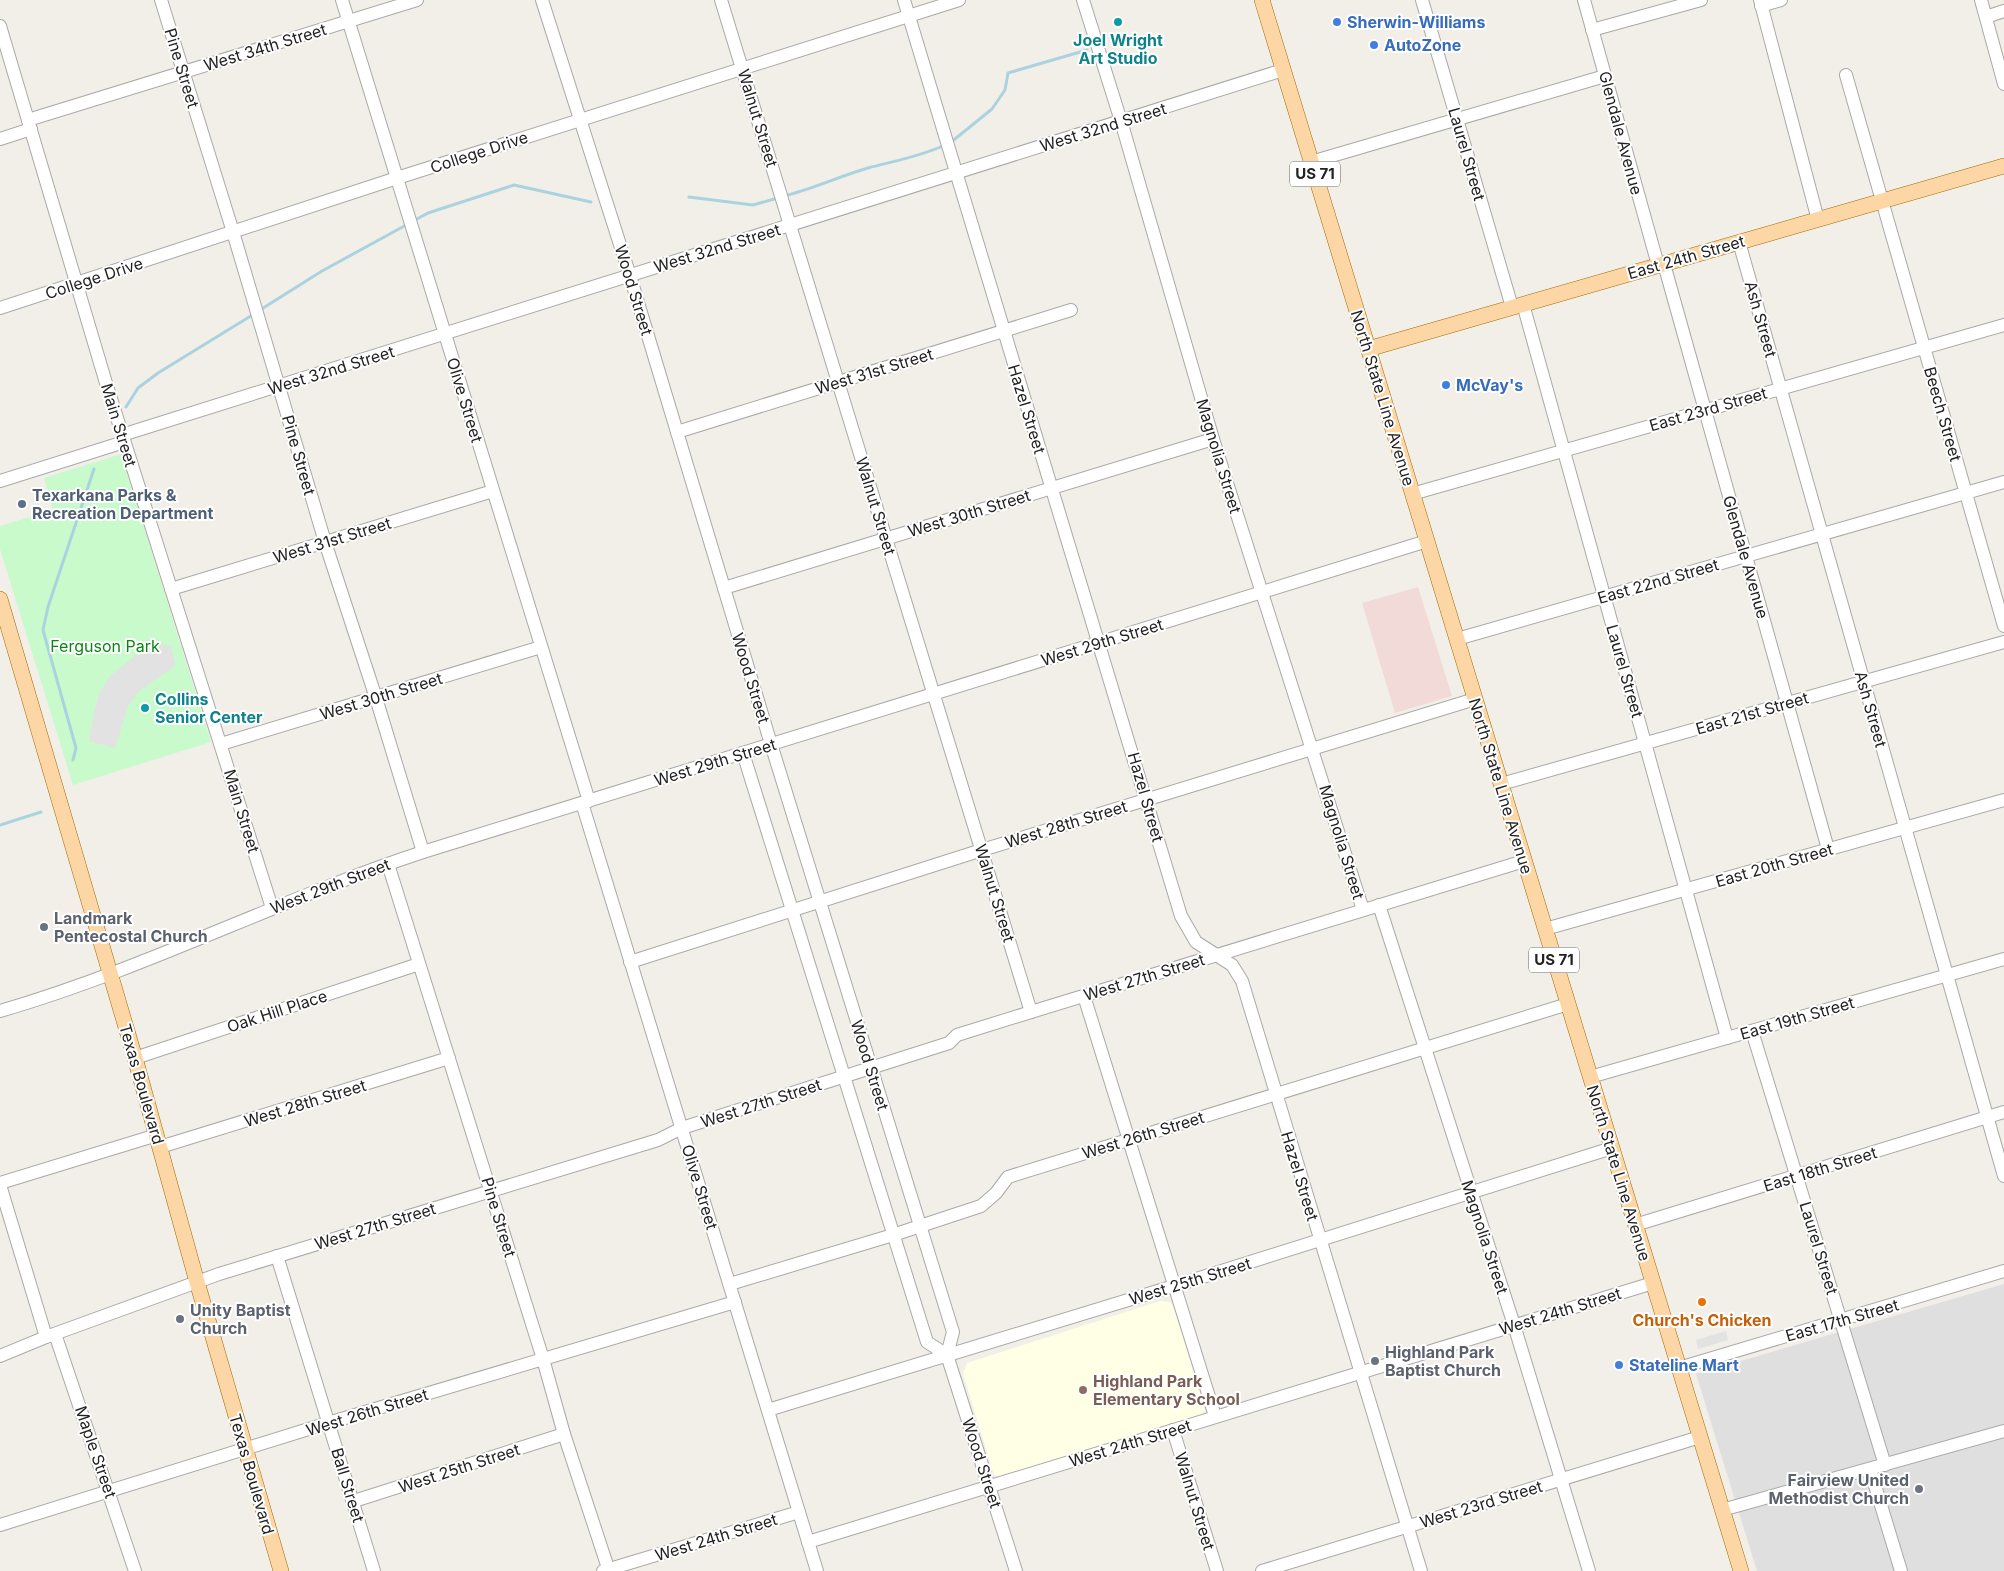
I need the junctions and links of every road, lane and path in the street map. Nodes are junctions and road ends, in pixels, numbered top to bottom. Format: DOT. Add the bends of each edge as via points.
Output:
graph roads {
  1 [pos="161,0"];
  2 [pos="342,0"];
  3 [pos="417,0"];
  4 [pos="542,0"];
  5 [pos="721,0"];
  6 [pos="904,0"];
  7 [pos="959,0"];
  8 [pos="1083,0"];
  9 [pos="1262,0"];
  10 [pos="1422,0"];
  11 [pos="1584,0"];
  12 [pos="1701,0"];
  13 [pos="1781,0"];
  14 [pos="1981,0"];
  15 [pos="1761,3"];
  16 [pos="2004,11"];
  17 [pos="908,16"];
  18 [pos="1986,17"];
  19 [pos="348,21"];
  20 [pos="0,26"];
  21 [pos="1592,30"];
  22 [pos="743,67"];
  23 [pos="1283,70"];
  24 [pos="183,72"];
  25 [pos="1846,75"];
  26 [pos="1605,76"];
  27 [pos="2004,84"];
  28 [pos="1457,119"];
  29 [pos="579,120"];
  30 [pos="1121,121"];
  31 [pos="30,125"];
  32 [pos="0,139"];
  33 [pos="1311,162"];
  34 [pos="2004,166"];
  35 [pos="956,173"];
  36 [pos="397,178"];
  37 [pos="1883,201"];
  38 [pos="1818,220"];
  39 [pos="790,226"];
  40 [pos="233,232"];
  41 [pos="1739,242"];
  42 [pos="1661,265"];
  43 [pos="630,276"];
  44 [pos="76,283"];
  45 [pos="1517,306"];
  46 [pos="0,308"];
  47 [pos="1072,310"];
  48 [pos="2004,325"];
  49 [pos="1004,331"];
  50 [pos="445,334"];
  51 [pos="1368,348"];
  52 [pos="1924,348"];
  53 [pos="838,383"];
  54 [pos="279,386"];
  55 [pos="1780,389"];
  56 [pos="1705,410"];
  57 [pos="677,432"];
  58 [pos="123,439"];
  59 [pos="1213,439"];
  60 [pos="1564,450"];
  61 [pos="0,482"];
  62 [pos="2004,482"];
  63 [pos="1051,488"];
  64 [pos="493,491"];
  65 [pos="1966,493"];
  66 [pos="1412,494"];
  67 [pos="1822,534"];
  68 [pos="886,539"];
  69 [pos="1427,541"];
  70 [pos="325,542"];
  71 [pos="1746,556"];
  72 [pos="724,588"];
  73 [pos="171,589"];
  74 [pos="1262,592"];
  75 [pos="1604,597"];
  76 [pos="0,599"];
  77 [pos="2004,626"];
  78 [pos="1456,639"];
  79 [pos="1100,642"];
  80 [pos="2004,642"];
  81 [pos="541,647"];
  82 [pos="1864,682"];
  83 [pos="934,694"];
  84 [pos="376,698"];
  85 [pos="1475,700"];
  86 [pos="1787,703"];
  87 [pos="1645,743"];
  88 [pos="221,744"];
  89 [pos="771,744"];
  90 [pos="1312,749"];
  91 [pos="743,753"];
  92 [pos="1501,784"];
  93 [pos="1147,799"];
  94 [pos="2004,800"];
  95 [pos="585,802"];
  96 [pos="1905,828"];
  97 [pos="982,850"];
  98 [pos="1828,850"];
  99 [pos="423,852"];
  100 [pos="1524,861"];
  101 [pos="388,864"];
  102 [pos="1686,889"];
  103 [pos="819,903"];
  104 [pos="1379,905"];
  105 [pos="272,908"];
  106 [pos="1363,910"];
  107 [pos="794,911"];
  108 [pos="1545,929"];
  109 [pos="1216,955"];
  110 [pos="2004,959"];
  111 [pos="630,962"];
  112 [pos="419,964"];
  113 [pos="109,975"];
  114 [pos="1947,975"];
  115 [pos="1084,996"];
  116 [pos="1568,1004"];
  117 [pos="6,1009"];
  118 [pos="1031,1012"];
  119 [pos="1752,1030"];
  120 [pos="1728,1038"];
  121 [pos="1425,1048"];
  122 [pos="135,1058"];
  123 [pos="449,1058"];
  124 [pos="870,1067"];
  125 [pos="842,1076"];
  126 [pos="1590,1077"];
  127 [pos="1275,1095"];
  128 [pos="2004,1112"];
  129 [pos="1987,1117"];
  130 [pos="682,1128"];
  131 [pos="1128,1140"];
  132 [pos="158,1141"];
  133 [pos="1612,1148"];
  134 [pos="2004,1176"];
  135 [pos="1797,1177"];
  136 [pos="0,1184"];
  137 [pos="491,1190"];
  138 [pos="1470,1193"];
  139 [pos="1635,1225"];
  140 [pos="919,1227"];
  141 [pos="894,1235"];
  142 [pos="1319,1240"];
  143 [pos="277,1256"];
  144 [pos="2004,1271"];
  145 [pos="197,1282"];
  146 [pos="1653,1283"];
  147 [pos="730,1284"];
  148 [pos="1174,1286"];
  149 [pos="735,1302"];
  150 [pos="1841,1320"];
  151 [pos="1514,1325"];
  152 [pos="50,1335"];
  153 [pos="947,1355"];
  154 [pos="0,1356"];
  155 [pos="543,1359"];
  156 [pos="1679,1368"];
  157 [pos="1361,1373"];
  158 [pos="768,1410"];
  159 [pos="1214,1416"];
  160 [pos="328,1423"];
  161 [pos="1173,1430"];
  162 [pos="2004,1431"];
  163 [pos="564,1434"];
  164 [pos="1700,1437"];
  165 [pos="245,1449"];
  166 [pos="1885,1465"];
  167 [pos="1870,1470"];
  168 [pos="1560,1480"];
  169 [pos="990,1487"];
  170 [pos="110,1491"];
  171 [pos="354,1501"];
  172 [pos="1722,1510"];
  173 [pos="799,1512"];
  174 [pos="0,1525"];
  175 [pos="1407,1527"];
  176 [pos="808,1542"];
  177 [pos="607,1570"];
  178 [pos="135,1571"];
  179 [pos="280,1571"];
  180 [pos="374,1571"];
  181 [pos="817,1571"];
  182 [pos="1016,1571"];
  183 [pos="1217,1571"];
  184 [pos="1262,1571"];
  185 [pos="1420,1571"];
  186 [pos="1589,1571"];
  187 [pos="1741,1571"];
  188 [pos="1901,1571"];
  1 -- 24 [label="street, Pine Street"];
  2 -- 19 [label="street, Olive Street"];
  3 -- 19 [label="street, West 34th Street"];
  4 -- 29 [label="street, Wood Street"];
  5 -- 22 [label="street, Walnut Street"];
  6 -- 17 [label="street, Hazel Street"];
  7 -- 17 [label="street, College Drive"];
  8 -- 30 [label="street, Magnolia Street"];
  9 -- 23 [label="main road, North State Line Avenue / US 71"];
  10 -- 28 [label="street, Laurel Street"];
  11 -- 21 [label="street, Glendale Avenue"];
  12 -- 21 [label="street"];
  13 -- 15 [label="street"];
  14 -- 18 [label="street"];
  15 -- 38 [label="street"];
  16 -- 18 [label="street"];
  17 -- 22 [label="street, College Drive"];
  17 -- 35 [label="street, Hazel Street"];
  18 -- 27 [label="street"];
  19 -- 24 [label="street, West 34th Street"];
  19 -- 36 [label="street, Olive Street"];
  20 -- 31 [label="street, Main Street"];
  21 -- 26 [label="street, Glendale Avenue"];
  22 -- 29 [label="street, College Drive"];
  22 -- 39 [label="street, Walnut Street"];
  23 -- 30 [label="street, West 32nd Street"];
  23 -- 33 [label="main road, North State Line Avenue / US 71"];
  24 -- 31 [label="street, West 34th Street"];
  24 -- 40 [label="street, Pine Street"];
  25 -- 37 [label="street, Beech Street"];
  26 -- 28 [label="street"];
  26 -- 42 [label="street, Glendale Avenue"];
  28 -- 33 [label="street"];
  28 -- 45 [label="street, Laurel Street"];
  29 -- 36 [label="street, College Drive"];
  29 -- 43 [label="street, Wood Street"];
  30 -- 35 [label="street, West 32nd Street"];
  30 -- 59 [label="street, Magnolia Street"];
  31 -- 32 [label="street, West 34th Street"];
  31 -- 44 [label="street, Main Street"];
  33 -- 51 [label="main road, North State Line Avenue / US 71"];
  34 -- 37 [label="main road, East 24th Street"];
  35 -- 39 [label="street, West 32nd Street"];
  35 -- 49 [label="street, Hazel Street"];
  36 -- 40 [label="street, College Drive"];
  36 -- 50 [label="street, Olive Street"];
  37 -- 38 [label="main road, East 24th Street"];
  37 -- 52 [label="street, Beech Street"];
  38 -- 41 [label="main road, East 24th Street"];
  39 -- 43 [label="street, West 32nd Street"];
  39 -- 53 [label="street, Walnut Street"];
  40 -- 44 [label="street, College Drive"];
  40 -- 54 [label="street, Pine Street"];
  41 -- 42 [label="main road, East 24th Street"];
  41 -- 55 [label="street, Ash Street"];
  42 -- 45 [label="main road, East 24th Street"];
  42 -- 56 [label="street, Glendale Avenue"];
  43 -- 50 [label="street, West 32nd Street"];
  43 -- 57 [label="street, Wood Street"];
  44 -- 46 [label="street, College Drive"];
  44 -- 58 [label="street, Main Street"];
  45 -- 51 [label="main road, East 24th Street"];
  45 -- 60 [label="street, Laurel Street"];
  47 -- 49 [label="street, West 31st Street"];
  48 -- 52 [label="street, East 23rd Street"];
  49 -- 53 [label="street, West 31st Street"];
  49 -- 63 [label="street, Hazel Street"];
  50 -- 54 [label="street, West 32nd Street"];
  50 -- 64 [label="street, Olive Street"];
  51 -- 66 [label="main road, North State Line Avenue / US 71"];
  52 -- 55 [label="street, East 23rd Street"];
  52 -- 65 [label="street, Beech Street"];
  53 -- 57 [label="street, West 31st Street"];
  53 -- 68 [label="street, Walnut Street"];
  54 -- 58 [label="street, West 32nd Street"];
  54 -- 70 [label="street, Pine Street"];
  55 -- 56 [label="street, East 23rd Street"];
  55 -- 67 [label="street, Ash Street"];
  56 -- 60 [label="street, East 23rd Street"];
  56 -- 71 [label="street, Glendale Avenue"];
  57 -- 72 [label="street, Wood Street"];
  58 -- 61 [label="street, West 32nd Street"];
  58 -- 73 [label="street, Main Street"];
  59 -- 63 [label="street, West 30th Street"];
  59 -- 74 [label="street, Magnolia Street"];
  60 -- 66 [label="street, East 23rd Street"];
  60 -- 75 [label="street, Laurel Street"];
  62 -- 65 [label="street, East 22nd Street"];
  63 -- 68 [label="street, West 30th Street"];
  63 -- 79 [label="street, Hazel Street"];
  64 -- 70 [label="street, West 31st Street"];
  64 -- 81 [label="street, Olive Street"];
  65 -- 67 [label="street, East 22nd Street"];
  65 -- 77 [label="street, Beech Street"];
  66 -- 69 [label="main road, North State Line Avenue / US 71"];
  67 -- 71 [label="street, East 22nd Street"];
  67 -- 82 [label="street, Ash Street"];
  68 -- 72 [label="street, West 30th Street"];
  68 -- 83 [label="street, Walnut Street"];
  69 -- 74 [label="street, West 29th Street"];
  69 -- 78 [label="main road, North State Line Avenue / US 71"];
  70 -- 73 [label="street, West 31st Street"];
  70 -- 84 [label="street, Pine Street"];
  71 -- 75 [label="street, East 22nd Street"];
  71 -- 86 [label="street, Glendale Avenue"];
  72 -- 89 [label="street, Wood Street"];
  73 -- 88 [label="street, Main Street"];
  74 -- 79 [label="street, West 29th Street"];
  74 -- 90 [label="street, Magnolia Street"];
  75 -- 78 [label="street, East 22nd Street"];
  75 -- 87 [label="street, Laurel Street"];
  76 -- 113 [label="main road, Texas Boulevard"];
  78 -- 85 [label="main road, North State Line Avenue / US 71"];
  79 -- 83 [label="street, West 29th Street"];
  79 -- 93 [label="street, Hazel Street"];
  80 -- 82 [label="street, East 21st Street"];
  81 -- 84 [label="street, West 30th Street"];
  81 -- 95 [label="street, Olive Street"];
  82 -- 86 [label="street, East 21st Street"];
  82 -- 96 [label="street, Ash Street"];
  83 -- 89 [label="street, West 29th Street"];
  83 -- 97 [label="street, Walnut Street"];
  84 -- 88 [label="street, West 30th Street"];
  84 -- 99 [label="street, Pine Street"];
  85 -- 90 [label="street, West 28th Street"];
  85 -- 92 [label="main road, North State Line Avenue / US 71"];
  86 -- 87 [label="street, East 21st Street"];
  86 -- 98 [label="street, Glendale Avenue"];
  87 -- 92 [label="street, East 21st Street"];
  87 -- 102 [label="street, Laurel Street"];
  88 -- 105 [label="street, Main Street"];
  89 -- 91 [label="street, West 29th Street"];
  89 -- 103 [label="street, Wood Street"];
  90 -- 93 [label="street, West 28th Street"];
  90 -- 106 [label="street, Magnolia Street"];
  91 -- 95 [label="street, West 29th Street"];
  91 -- 107 [label="street, Wood Street"];
  92 -- 100 [label="main road, North State Line Avenue / US 71"];
  93 -- 97 [label="street, West 28th Street"];
  93 -- 109 [label="street, Hazel Street" via="1181,916 1196,942"];
  94 -- 96 [label="street, East 20th Street"];
  95 -- 99 [label="street, West 29th Street"];
  95 -- 111 [label="street, Olive Street"];
  96 -- 98 [label="street, East 20th Street"];
  96 -- 114 [label="street, Ash Street"];
  97 -- 103 [label="street, West 28th Street"];
  97 -- 118 [label="street, Walnut Street"];
  98 -- 102 [label="street, East 20th Street"];
  99 -- 101 [label="street, West 29th Street"];
  100 -- 104 [label="street, West 27th Street"];
  100 -- 108 [label="main road, North State Line Avenue / US 71"];
  101 -- 105 [label="street, West 29th Street"];
  101 -- 112 [label="street, Pine Street"];
  102 -- 108 [label="street, East 20th Street"];
  102 -- 120 [label="street, Laurel Street"];
  103 -- 107 [label="street, West 28th Street"];
  103 -- 124 [label="street, Wood Street"];
  104 -- 106 [label="street, West 27th Street"];
  104 -- 121 [label="street, Magnolia Street"];
  105 -- 113 [label="street, West 29th Street"];
  106 -- 109 [label="street, West 27th Street"];
  107 -- 111 [label="street, West 28th Street"];
  107 -- 125 [label="street, Wood Street"];
  108 -- 116 [label="main road, North State Line Avenue / US 71"];
  109 -- 115 [label="street, West 27th Street"];
  109 -- 127 [label="street, Hazel Street" via="1232,965 1242,981"];
  110 -- 114 [label="street, East 19th Street"];
  111 -- 130 [label="street, Olive Street"];
  112 -- 122 [label="street, Oak Hill Place"];
  112 -- 123 [label="street, Pine Street"];
  113 -- 117 [label="street, West 29th Street"];
  113 -- 122 [label="main road, Texas Boulevard"];
  114 -- 119 [label="street, East 19th Street"];
  114 -- 129 [label="street, Ash Street"];
  115 -- 118 [label="street, West 27th Street"];
  115 -- 131 [label="street"];
  116 -- 121 [label="street, West 26th Street"];
  116 -- 126 [label="main road, North State Line Avenue / US 71"];
  118 -- 124 [label="street, West 27th Street" via="957,1035 949,1043"];
  119 -- 120 [label="street, East 19th Street"];
  119 -- 135 [label="street, Laurel Street"];
  120 -- 126 [label="street, East 19th Street"];
  121 -- 127 [label="street, West 26th Street"];
  121 -- 138 [label="street, Magnolia Street"];
  122 -- 132 [label="main road, Texas Boulevard"];
  123 -- 132 [label="street, West 28th Street"];
  123 -- 137 [label="street, Pine Street"];
  124 -- 125 [label="street, West 27th Street"];
  124 -- 140 [label="street, Wood Street"];
  125 -- 130 [label="street, West 27th Street"];
  125 -- 141 [label="street, Wood Street"];
  126 -- 133 [label="main road, North State Line Avenue / US 71"];
  127 -- 131 [label="street, West 26th Street"];
  127 -- 142 [label="street, Hazel Street"];
  128 -- 129 [label="street, East 18th Street"];
  129 -- 134 [label="street, Ash Street"];
  129 -- 135 [label="street, East 18th Street"];
  130 -- 137 [label="street, West 27th Street" via="658,1140"];
  130 -- 147 [label="street, Olive Street"];
  131 -- 140 [label="street, West 26th Street" via="1008,1177 981,1206"];
  131 -- 148 [label="street"];
  132 -- 136 [label="street, West 28th Street"];
  132 -- 145 [label="main road, Texas Boulevard"];
  133 -- 138 [label="street, West 25th Street"];
  133 -- 139 [label="main road, North State Line Avenue / US 71"];
  135 -- 139 [label="street, East 18th Street"];
  135 -- 150 [label="street, Laurel Street"];
  136 -- 152 [label="street, Maple Street"];
  137 -- 143 [label="street, West 27th Street"];
  137 -- 155 [label="street, Pine Street"];
  138 -- 142 [label="street, West 25th Street"];
  138 -- 151 [label="street, Magnolia Street"];
  139 -- 146 [label="main road, North State Line Avenue / US 71"];
  140 -- 141 [label="street, West 26th Street"];
  140 -- 153 [label="street, Wood Street" via="953,1332"];
  141 -- 147 [label="street, West 26th Street"];
  141 -- 153 [label="street, Wood Street" via="926,1342"];
  142 -- 148 [label="street, West 25th Street"];
  142 -- 157 [label="street, Hazel Street"];
  143 -- 145 [label="street, West 27th Street"];
  143 -- 160 [label="street, Ball Street"];
  144 -- 150 [label="street, East 17th Street"];
  145 -- 152 [label="street, West 27th Street"];
  145 -- 165 [label="main road, Texas Boulevard"];
  146 -- 151 [label="street, West 24th Street"];
  146 -- 156 [label="main road, North State Line Avenue / US 71"];
  147 -- 149 [label="street, Olive Street"];
  148 -- 153 [label="street, West 25th Street"];
  148 -- 159 [label="street"];
  149 -- 155 [label="street, West 26th Street"];
  149 -- 158 [label="street, Olive Street"];
  150 -- 156 [label="street, East 17th Street"];
  150 -- 166 [label="street, Laurel Street"];
  151 -- 157 [label="street, West 24th Street"];
  151 -- 168 [label="street, Magnolia Street"];
  152 -- 154 [label="street, West 27th Street"];
  152 -- 170 [label="street, Maple Street"];
  153 -- 158 [label="street, West 25th Street"];
  153 -- 169 [label="street, Wood Street"];
  155 -- 160 [label="street, West 26th Street"];
  155 -- 163 [label="street, Pine Street"];
  156 -- 164 [label="main road, North State Line Avenue / US 71"];
  157 -- 159 [label="street, West 24th Street"];
  157 -- 175 [label="street, Hazel Street"];
  158 -- 173 [label="street, Olive Street"];
  159 -- 161 [label="street, West 24th Street"];
  160 -- 165 [label="street, West 26th Street"];
  160 -- 171 [label="street, Ball Street"];
  161 -- 169 [label="street, West 24th Street"];
  161 -- 183 [label="street, Walnut Street"];
  162 -- 166 [label="street"];
  163 -- 171 [label="street, West 25th Street"];
  163 -- 177 [label="street, Pine Street"];
  164 -- 168 [label="street, West 23rd Street"];
  164 -- 172 [label="main road, North State Line Avenue / US 71"];
  165 -- 170 [label="street, West 26th Street"];
  165 -- 179 [label="main road, Texas Boulevard"];
  166 -- 167 [label="street"];
  167 -- 172 [label="street"];
  167 -- 188 [label="street"];
  168 -- 175 [label="street, West 23rd Street"];
  168 -- 186 [label="street, Magnolia Street"];
  169 -- 176 [label="street, West 24th Street"];
  169 -- 182 [label="street, Wood Street"];
  170 -- 174 [label="street, West 26th Street"];
  170 -- 178 [label="street, Maple Street"];
  171 -- 180 [label="street, Ball Street"];
  172 -- 187 [label="main road, North State Line Avenue / US 71"];
  173 -- 176 [label="street, Olive Street"];
  173 -- 177 [label="street, West 24th Street"];
  175 -- 184 [label="street, West 23rd Street"];
  175 -- 185 [label="street, Hazel Street"];
  176 -- 181 [label="street, Olive Street"];
}
